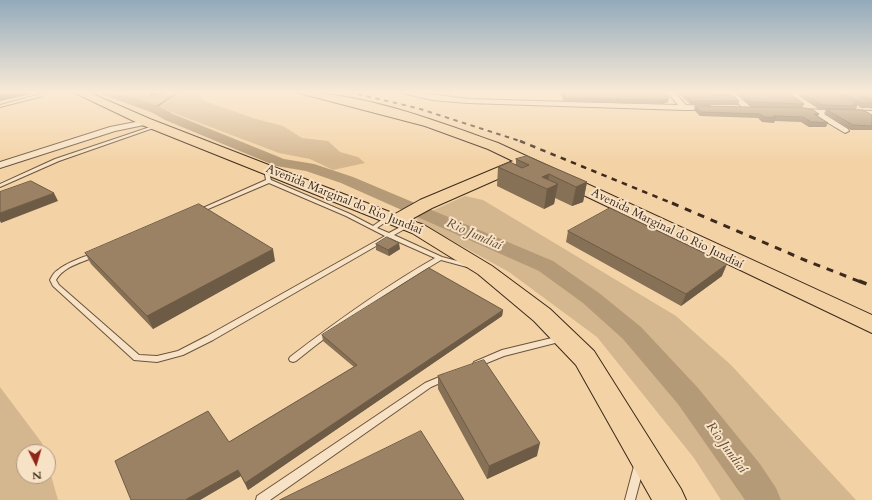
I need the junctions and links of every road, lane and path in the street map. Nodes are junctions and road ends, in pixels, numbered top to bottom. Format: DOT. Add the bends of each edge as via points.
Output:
graph roads {
  1 [pos="132,115"];
  2 [pos="401,115"];
  3 [pos="822,115"];
  4 [pos="145,121"];
  5 [pos="112,129"];
  6 [pos="845,131"];
  7 [pos="526,161"];
  8 [pos="0,165"];
  9 [pos="267,175"];
  10 [pos="0,186"];
  11 [pos="355,210"];
  12 [pos="196,212"];
  13 [pos="397,222"];
  14 [pos="373,228"];
  15 [pos="100,253"];
  16 [pos="440,258"];
  17 [pos="485,270"];
  18 [pos="872,325"];
  19 [pos="565,338"];
  20 [pos="293,358"];
  21 [pos="468,367"];
  22 [pos="455,373"];
  23 [pos="643,453"];
  24 [pos="261,500"];
  25 [pos="630,500"];
  26 [pos="670,500"];
  1 -- 4 [label="main road, Avenida Marginal do Rio Jundiaí"];
  2 -- 7 [label="main road, Avenida Marginal do Rio Jundiaí" via="493,146"];
  3 -- 6 [label="street"];
  4 -- 5 [label="street"];
  4 -- 5 [label="street"];
  4 -- 9 [label="main road, Avenida Marginal do Rio Jundiaí"];
  4 -- 10 [label="lane"];
  5 -- 8 [label="street"];
  7 -- 13 [label="main road" via="426,204"];
  7 -- 18 [label="main road, Avenida Marginal do Rio Jundiaí"];
  9 -- 11 [label="main road, Avenida Marginal do Rio Jundiaí"];
  9 -- 12 [label="lane"];
  11 -- 13 [label="main road, Avenida Marginal do Rio Jundiaí"];
  11 -- 14 [label="lane"];
  13 -- 14 [label="lane"];
  13 -- 14 [label="lane"];
  13 -- 15 [label="lane" via="210,338 180,353 157,359 137,358 56,286 53,280 55,275 64,268"];
  13 -- 16 [label="lane"];
  13 -- 17 [label="main road, Avenida Marginal do Rio Jundiaí" via="418,229"];
  16 -- 17 [label="lane"];
  16 -- 20 [label="lane" via="385,292"];
  17 -- 19 [label="main road, Avenida Marginal do Rio Jundiaí" via="542,315"];
  19 -- 21 [label="lane" via="502,353"];
  19 -- 23 [label="main road, Avenida Marginal do Rio Jundiaí" via="585,358"];
  22 -- 24 [label="lane" via="428,385"];
  23 -- 25 [label="lane"];
  23 -- 26 [label="main road, Avenida Marginal do Rio Jundiaí"];
}
